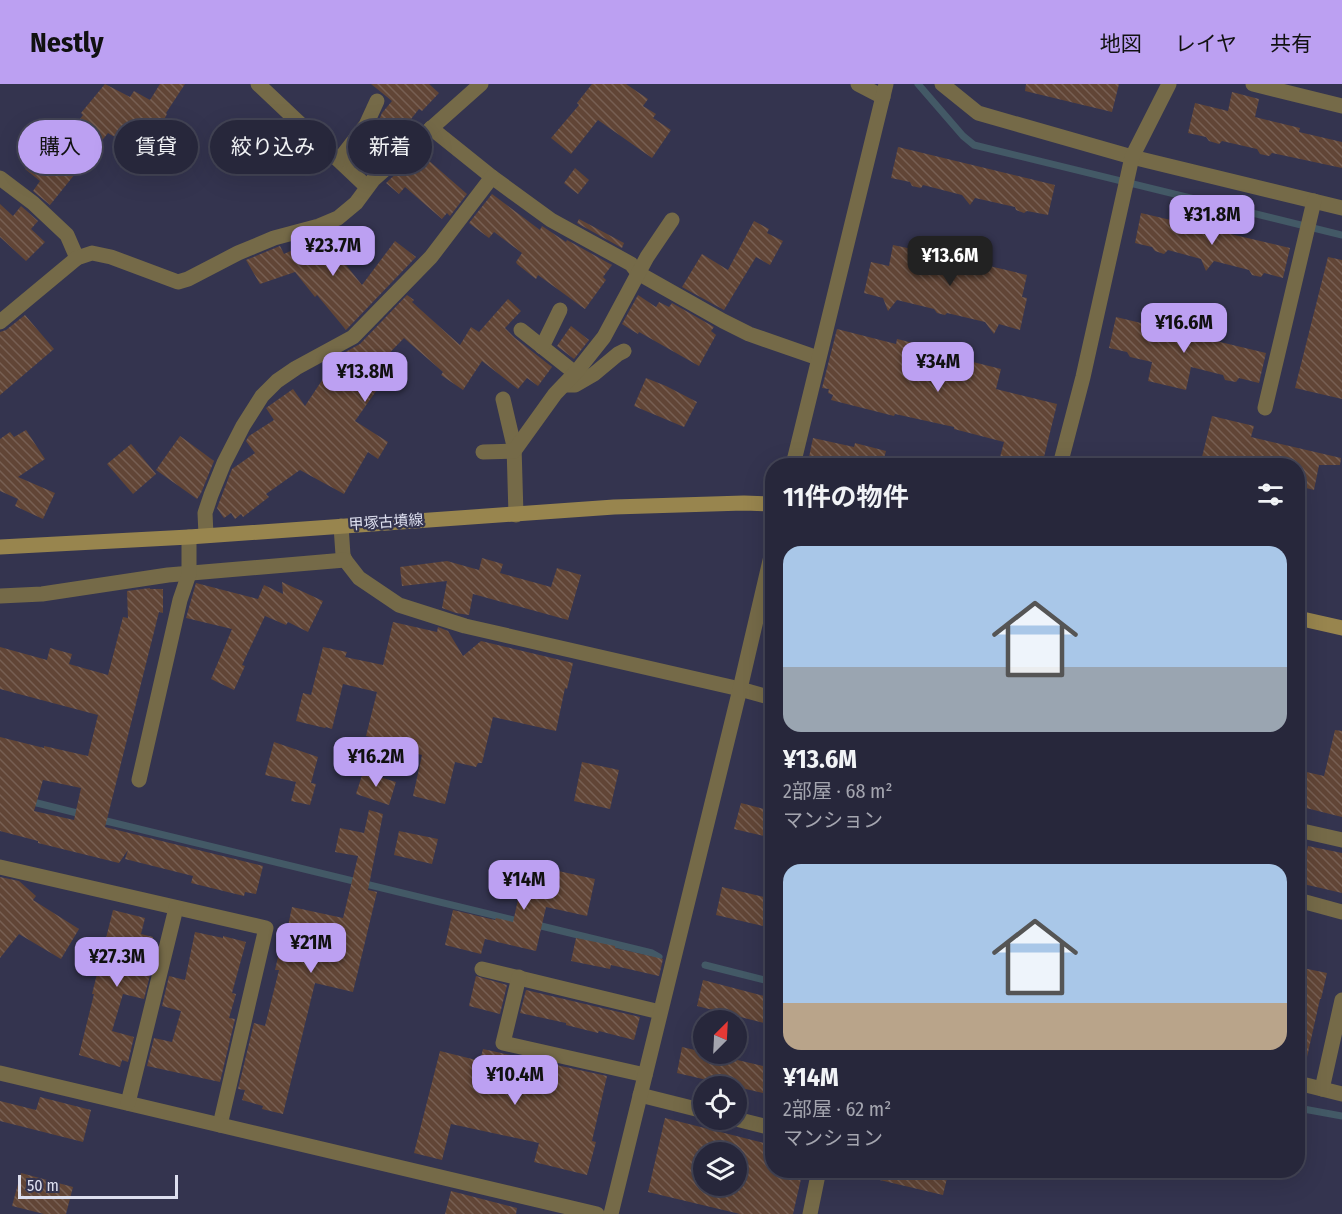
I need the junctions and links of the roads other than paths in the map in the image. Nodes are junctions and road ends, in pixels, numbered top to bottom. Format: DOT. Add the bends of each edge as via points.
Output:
graph roads {
  1 [pos="258,84"];
  2 [pos="858,84"];
  3 [pos="942,84"];
  4 [pos="1169,84"];
  5 [pos="1252,84"];
  6 [pos="472,87"];
  7 [pos="885,90"];
  8 [pos="377,100"];
  9 [pos="1342,106"];
  10 [pos="432,127"];
  11 [pos="432,129"];
  12 [pos="1132,157"];
  13 [pos="339,160"];
  14 [pos="381,174"];
  15 [pos="492,177"];
  16 [pos="0,178"];
  17 [pos="367,187"];
  18 [pos="1314,201"];
  19 [pos="1342,208"];
  20 [pos="672,220"];
  21 [pos="77,258"];
  22 [pos="638,273"];
  23 [pos="560,310"];
  24 [pos="0,322"];
  25 [pos="521,330"];
  26 [pos="542,347"];
  27 [pos="624,351"];
  28 [pos="818,358"];
  29 [pos="575,373"];
  30 [pos="564,385"];
  31 [pos="503,399"];
  32 [pos="1264,408"];
  33 [pos="514,451"];
  34 [pos="483,452"];
  35 [pos="795,458"];
  36 [pos="1062,458"];
  37 [pos="765,504"];
  38 [pos="516,515"];
  39 [pos="341,526"];
  40 [pos="206,535"];
  41 [pos="189,537"];
  42 [pos="0,547"];
  43 [pos="345,560"];
  44 [pos="189,574"];
  45 [pos="765,582"];
  46 [pos="0,596"];
  47 [pos="1305,620"];
  48 [pos="1342,628"];
  49 [pos="740,689"];
  50 [pos="765,696"];
  51 [pos="139,780"];
  52 [pos="1305,832"];
  53 [pos="1342,840"];
  54 [pos="0,867"];
  55 [pos="1305,902"];
  56 [pos="176,908"];
  57 [pos="1342,912"];
  58 [pos="482,969"];
  59 [pos="519,977"];
  60 [pos="1342,1000"];
  61 [pos="660,1012"];
  62 [pos="0,1073"];
  63 [pos="645,1075"];
  64 [pos="1305,1085"];
  65 [pos="1322,1089"];
  66 [pos="1342,1094"];
  67 [pos="640,1095"];
  68 [pos="128,1103"];
  69 [pos="693,1108"];
  70 [pos="747,1122"];
  71 [pos="220,1125"];
  72 [pos="765,1126"];
  73 [pos="817,1178"];
  74 [pos="597,1214"];
  75 [pos="610,1214"];
  76 [pos="810,1214"];
  1 -- 13 [label="street"];
  2 -- 7 [label="street"];
  3 -- 12 [label="street" via="978,113"];
  4 -- 12 [label="street"];
  5 -- 9 [label="street"];
  6 -- 10 [label="street"];
  7 -- 28 [label="street"];
  8 -- 13 [label="street" via="366,125"];
  11 -- 15 [label="street"];
  12 -- 18 [label="street"];
  12 -- 36 [label="street"];
  13 -- 17 [label="street"];
  14 -- 17 [label="street"];
  15 -- 22 [label="street" via="551,220 631,264"];
  15 -- 40 [label="street" via="431,257 353,337 296,368 262,396 243,426 211,495 205,513"];
  16 -- 21 [label="street" via="67,235"];
  17 -- 21 [label="street" via="338,218 274,238 178,282 111,257 92,254"];
  18 -- 19 [label="street"];
  18 -- 32 [label="street"];
  20 -- 22 [label="street"];
  21 -- 24 [label="street"];
  22 -- 28 [label="street" via="749,334"];
  22 -- 29 [label="street" via="604,338"];
  23 -- 26 [label="street"];
  25 -- 26 [label="street"];
  26 -- 29 [label="street"];
  27 -- 30 [label="street" via="594,374 574,385"];
  28 -- 35 [label="street"];
  29 -- 30 [label="street"];
  30 -- 33 [label="street"];
  31 -- 33 [label="street"];
  33 -- 34 [label="street"];
  33 -- 38 [label="street"];
  37 -- 38 [label="main road, 甲塚古墳線" via="614,507"];
  38 -- 39 [label="main road, 甲塚古墳線"];
  39 -- 40 [label="main road, 甲塚古墳線"];
  39 -- 43 [label="street"];
  40 -- 41 [label="main road, 甲塚古墳線"];
  41 -- 42 [label="main road, 甲塚古墳線"];
  41 -- 44 [label="street"];
  43 -- 44 [label="street"];
  43 -- 49 [label="street" via="358,578 399,605 465,626"];
  44 -- 46 [label="street"];
  44 -- 51 [label="street"];
  45 -- 49 [label="street"];
  47 -- 48 [label="main road"];
  49 -- 50 [label="street"];
  49 -- 61 [label="street"];
  52 -- 53 [label="street"];
  54 -- 56 [label="street"];
  55 -- 57 [label="street"];
  56 -- 68 [label="street"];
  56 -- 71 [label="street" via="266,928"];
  58 -- 59 [label="street"];
  59 -- 61 [label="street"];
  59 -- 63 [label="street" via="503,1043"];
  60 -- 65 [label="street"];
  61 -- 63 [label="street"];
  62 -- 68 [label="street"];
  63 -- 67 [label="street"];
  64 -- 65 [label="street"];
  65 -- 66 [label="street"];
  67 -- 69 [label="street"];
  67 -- 75 [label="street"];
  68 -- 71 [label="street"];
  70 -- 72 [label="street"];
  71 -- 74 [label="street"];
  73 -- 76 [label="street"];
}
